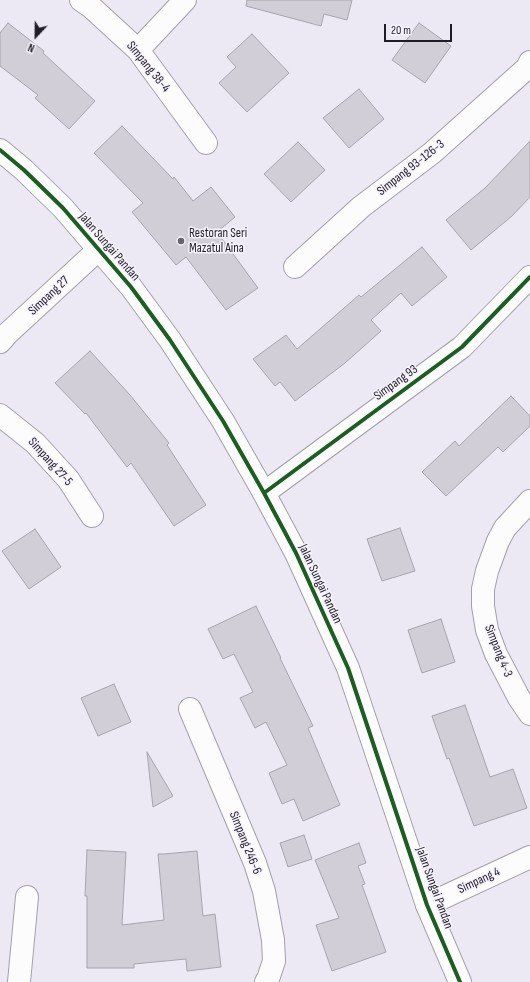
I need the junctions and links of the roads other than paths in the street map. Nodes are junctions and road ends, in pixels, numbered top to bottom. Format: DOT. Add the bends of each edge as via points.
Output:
graph roads {
  1 [pos="81,0"];
  2 [pos="185,0"];
  3 [pos="138,50"];
  4 [pos="529,67"];
  5 [pos="206,143"];
  6 [pos="0,150"];
  7 [pos="98,250"];
  8 [pos="295,267"];
  9 [pos="530,277"];
  10 [pos="0,342"];
  11 [pos="0,415"];
  12 [pos="264,493"];
  13 [pos="530,501"];
  14 [pos="92,516"];
  15 [pos="190,709"];
  16 [pos="530,714"];
  17 [pos="530,857"];
  18 [pos="26,897"];
  19 [pos="427,905"];
  20 [pos="18,982"];
  21 [pos="266,982"];
  22 [pos="460,982"];
  1 -- 3 [label="street, Simpang 38-4"];
  2 -- 3 [label="street"];
  3 -- 5 [label="street, Simpang 38-4"];
  4 -- 8 [label="street, Simpang 93-126-3" via="432,153 360,207"];
  6 -- 7 [label="street, Jalan Sungai Pandan" via="63,208"];
  7 -- 10 [label="street, Simpang 27"];
  7 -- 12 [label="street, Jalan Sungai Pandan" via="131,287 170,340"];
  9 -- 12 [label="street, Simpang 93" via="462,347"];
  11 -- 14 [label="street, Simpang 27-5" via="35,443 68,479"];
  12 -- 19 [label="street, Jalan Sungai Pandan" via="296,553 348,668"];
  13 -- 16 [label="street, Simpang 4-3" via="505,528 498,541 487,571 482,606 496,654"];
  15 -- 21 [label="street, Simpang 246-6" via="255,863 264,892 273,940 274,961"];
  17 -- 19 [label="street, Simpang 4"];
  18 -- 20 [label="street"];
  19 -- 22 [label="street, Jalan Sungai Pandan"];
}
